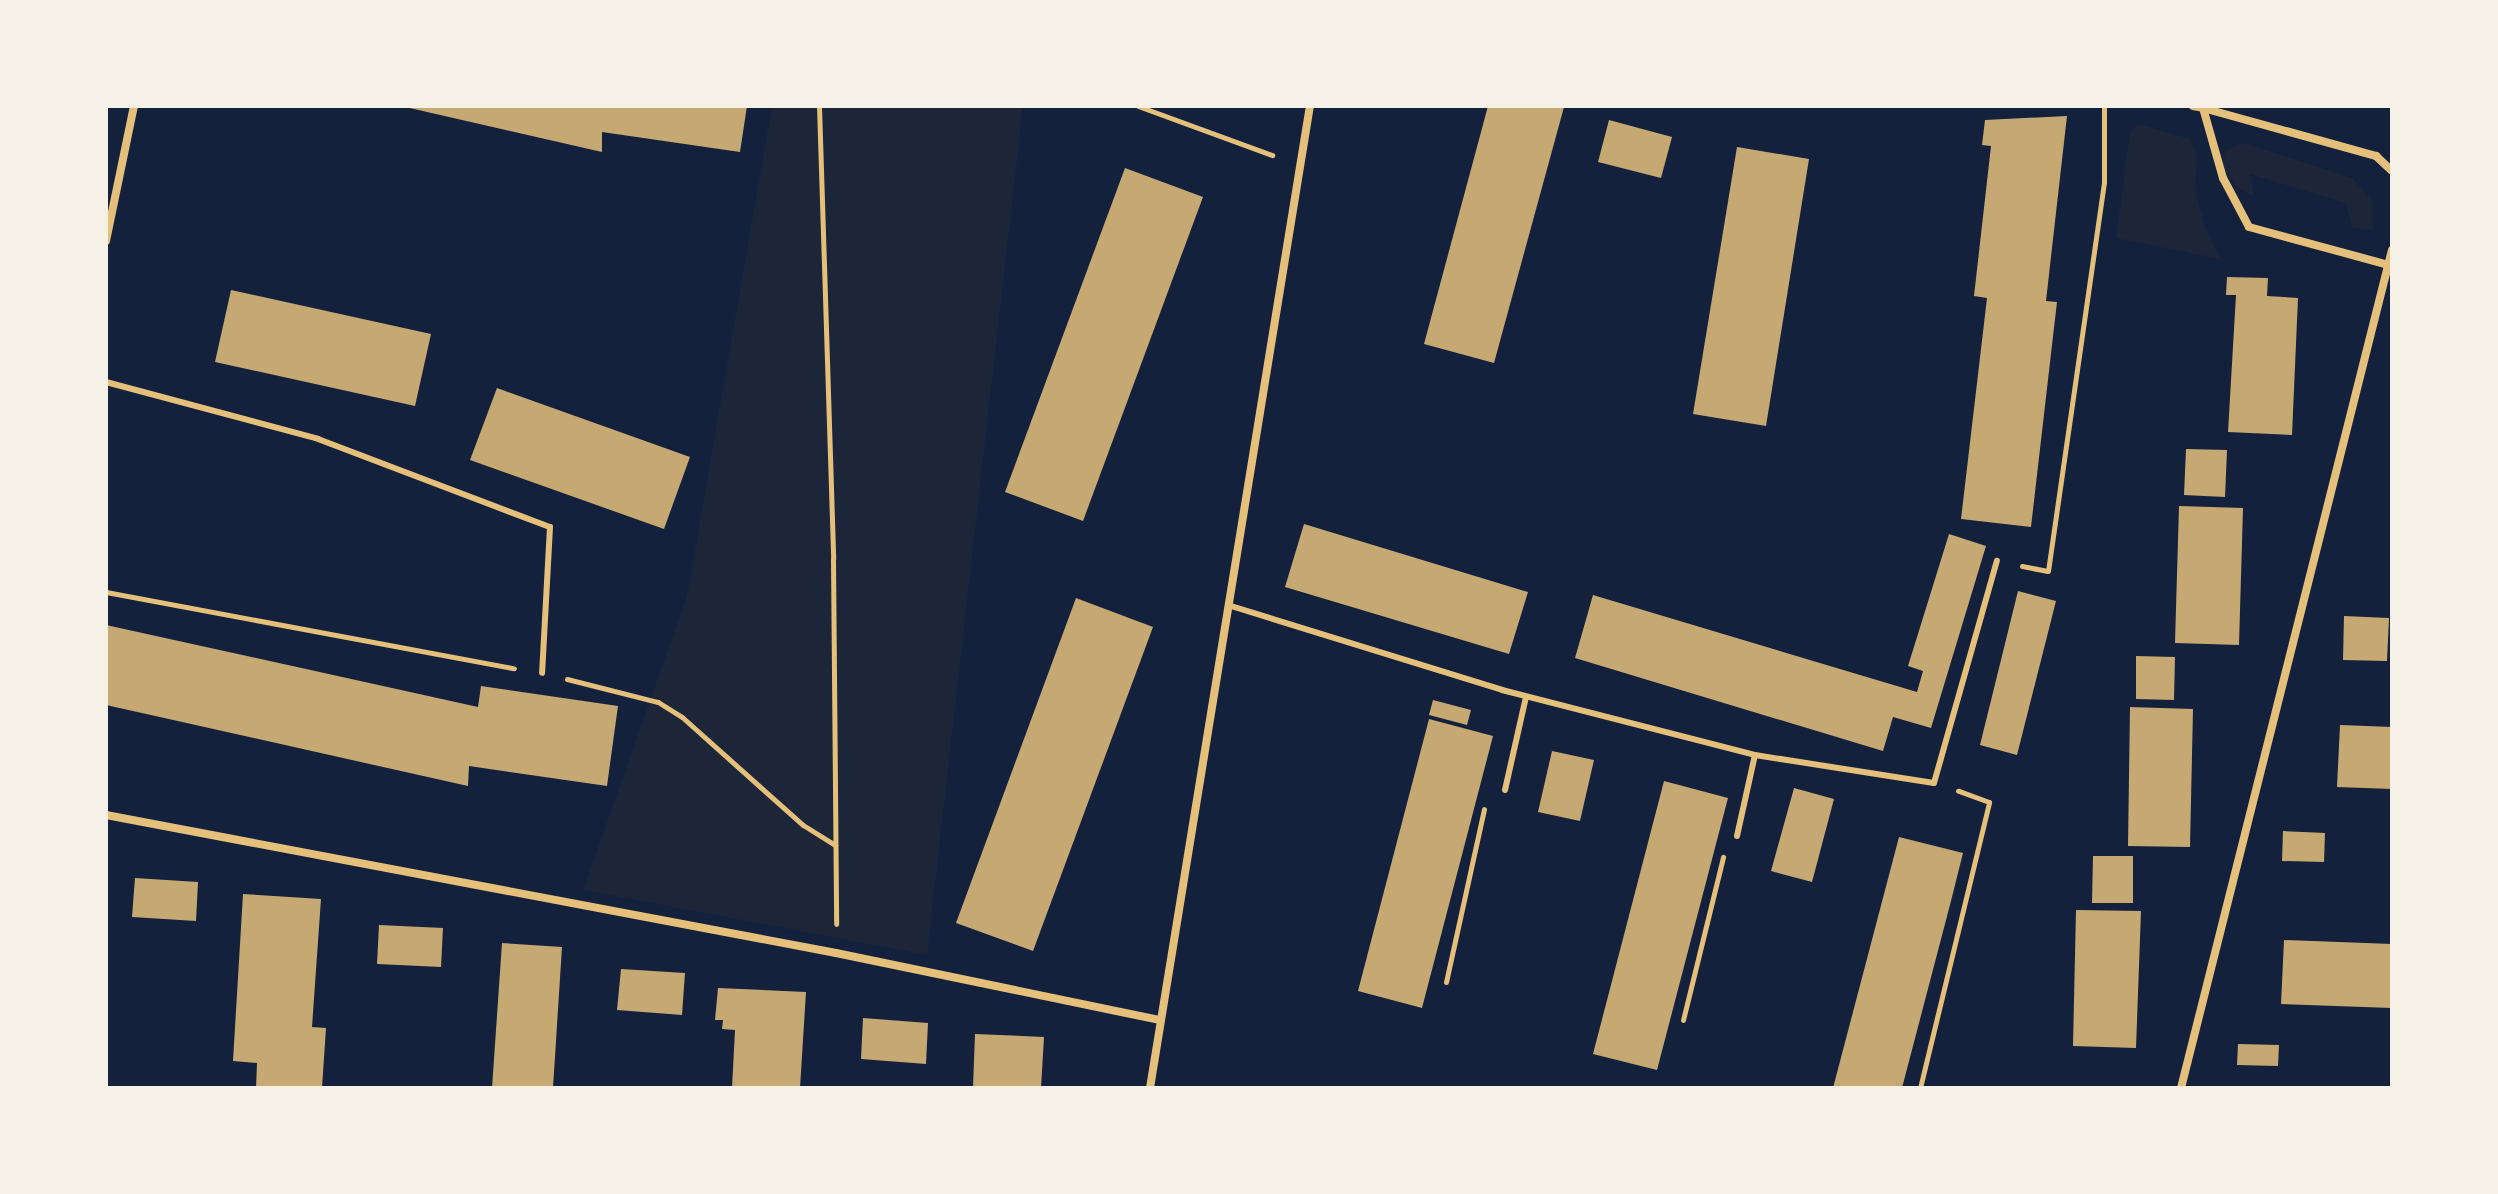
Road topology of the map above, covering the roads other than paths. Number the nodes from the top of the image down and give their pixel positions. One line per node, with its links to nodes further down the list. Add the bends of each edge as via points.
1 (134, 106): 6 (street)
2 (1310, 106): 11 (street)
3 (2193, 106): 4 (street)
4 (2203, 108): 5 (street, via 2376,156); 8 (street, via 2223,178 2249,227)
5 (2392, 171)
6 (106, 241)
7 (2392, 250): 8 (street)
8 (2389, 265): 20 (street)
9 (106, 382): 12 (lane, via 318,439 550,527)
10 (1997, 561): 14 (lane, via 1934,783)
11 (1231, 606): 13 (lane); 18 (street)
12 (542, 673)
13 (1526, 697): 14 (lane); 15 (lane)
14 (1755, 755): 17 (lane)
15 (1505, 790)
16 (106, 815): 18 (street, via 836,953)
17 (1737, 836)
18 (1159, 1020): 19 (street)
19 (1150, 1088)
20 (2181, 1088)

